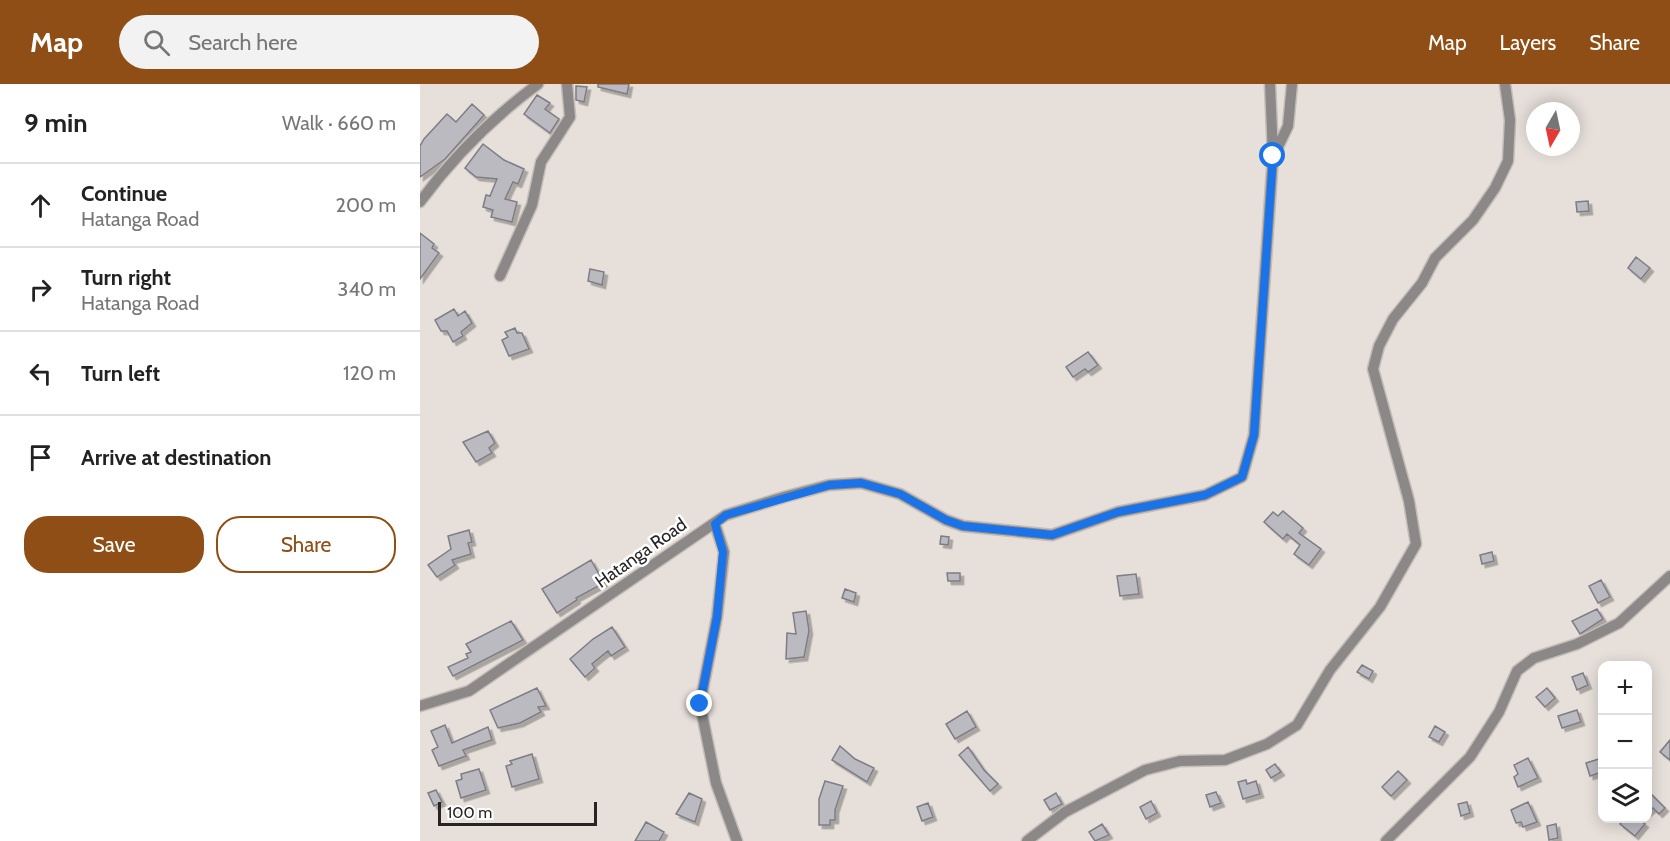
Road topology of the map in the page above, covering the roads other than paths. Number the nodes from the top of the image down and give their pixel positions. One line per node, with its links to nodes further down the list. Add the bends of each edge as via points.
1 (538, 84): 7 (street, via 499,112 447,166)
2 (567, 84): 8 (street, via 570,117 541,162 531,205)
3 (1270, 84): 6 (street, Hatanga Road)
4 (1292, 84): 6 (street, via 1288,126)
5 (1504, 84): 13 (street, via 1510,120 1508,161 1473,220 1435,258 1379,346 1374,369 1409,501 1416,544 1380,607 1330,669 1297,725 1267,744 1225,760 1180,761 1145,770 1065,812)
6 (1273, 156): 9 (street, Hatanga Road, via 1254,435 1242,477 1205,495 1118,512 1052,535 963,526 900,494 861,483 830,485 784,497 726,515)
7 (420, 202)
8 (500, 276)
9 (715, 524): 11 (street, Hatanga Road, via 469,691); 12 (street, via 723,563 700,704 716,783)
10 (1670, 576): 14 (street, via 1619,623 1577,644 1534,658 1517,671 1470,757)
11 (420, 706)
12 (737, 841)
13 (1027, 841)
14 (1386, 841)

